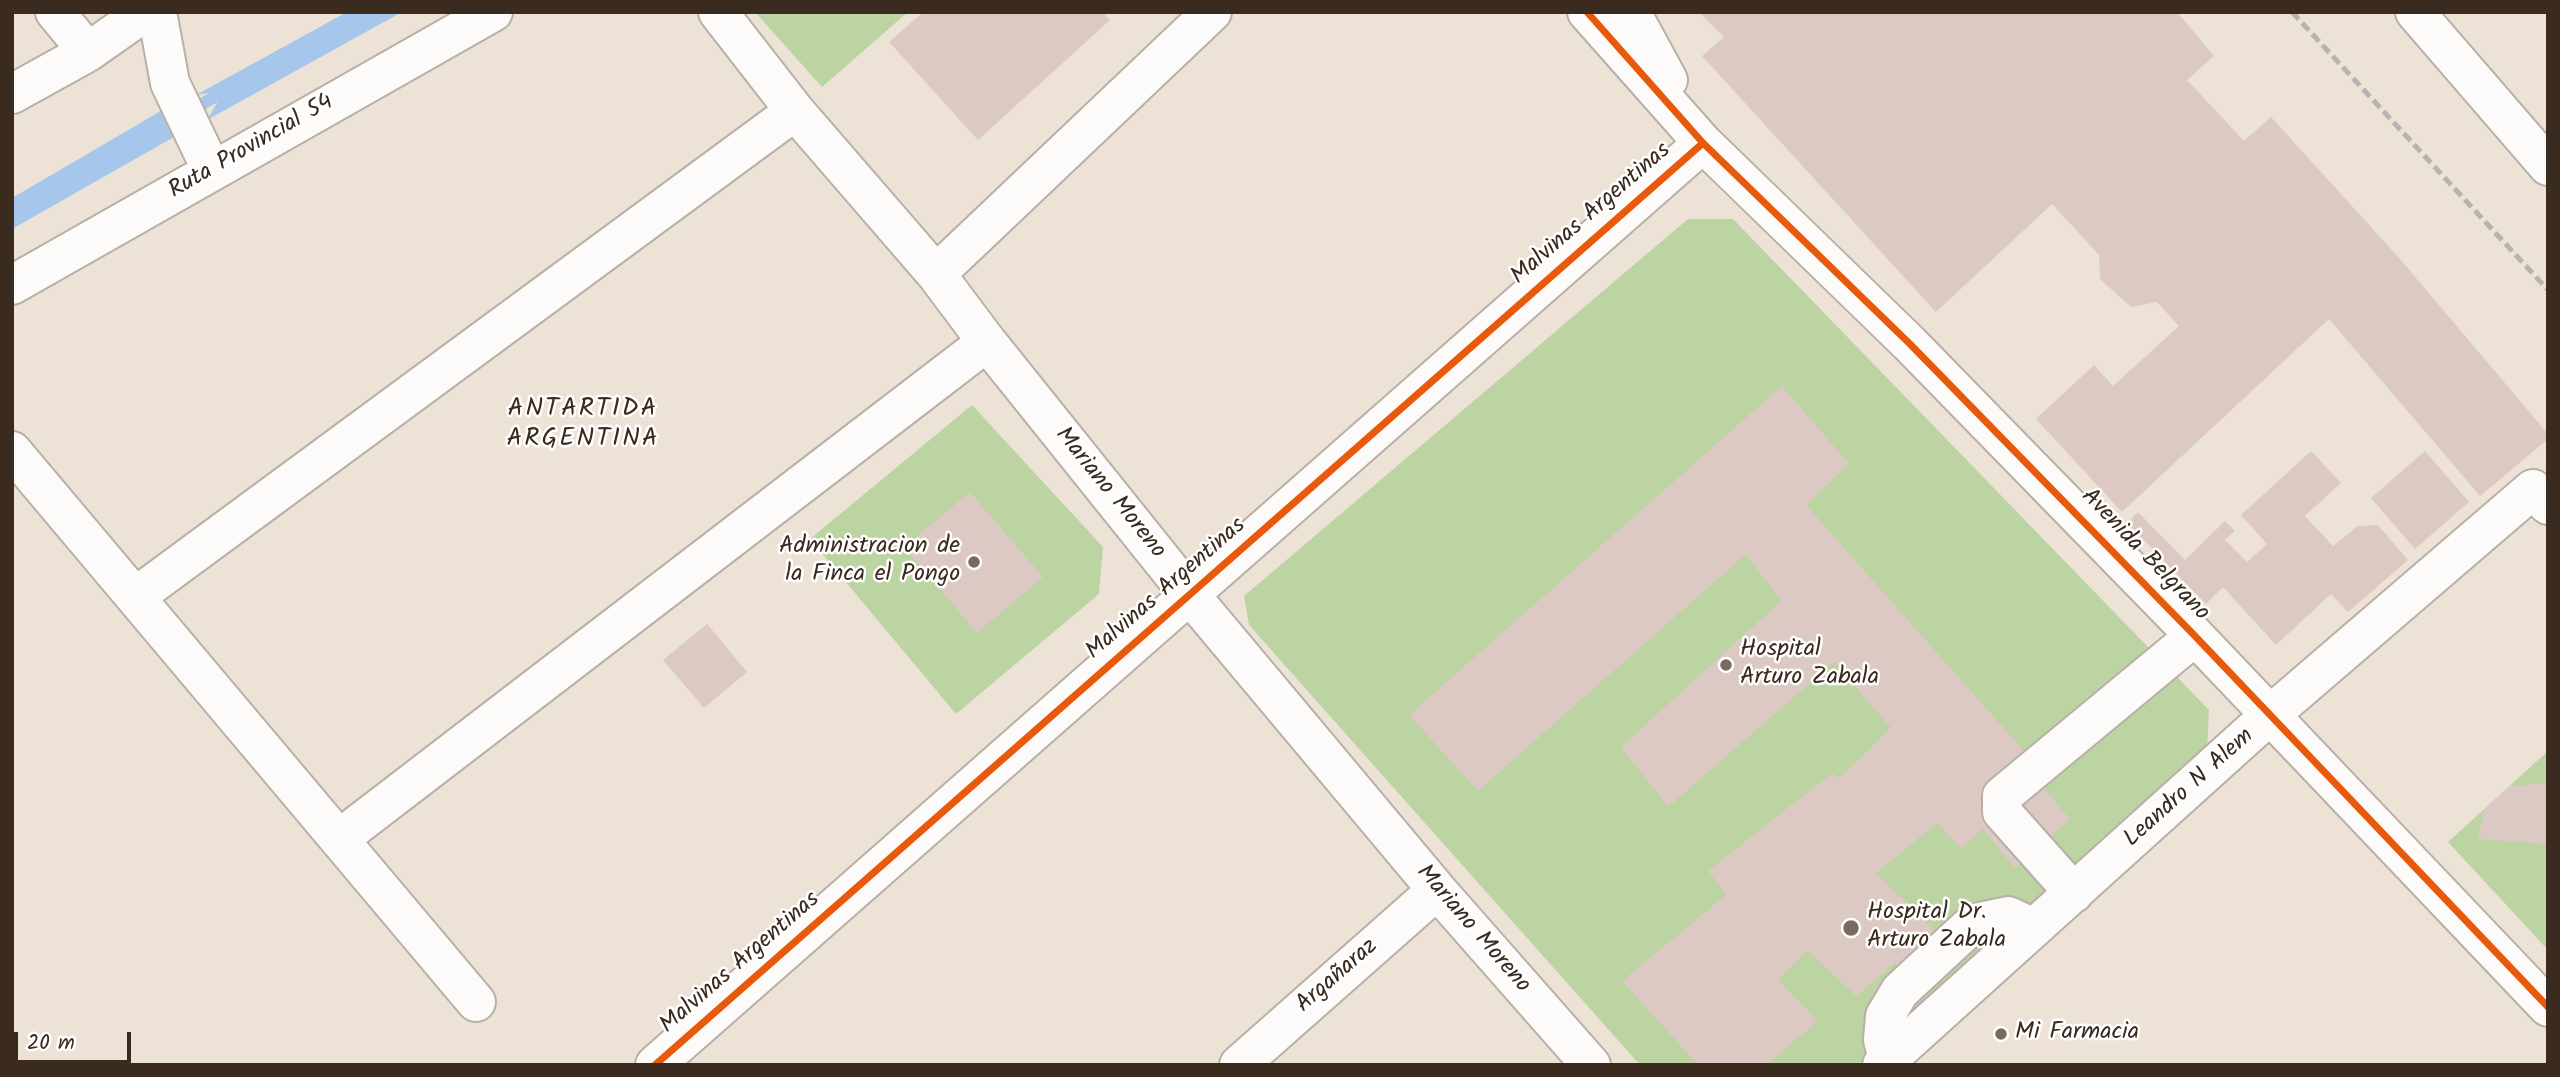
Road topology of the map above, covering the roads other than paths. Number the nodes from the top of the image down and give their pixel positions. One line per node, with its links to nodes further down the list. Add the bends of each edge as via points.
1 (55, 12): 10 (street)
2 (145, 12): 10 (street)
3 (157, 12): 14 (street, via 170,83)
4 (493, 12): 14 (street, Ruta Provincial 54)
5 (718, 12): 12 (street, Mariano Moreno)
6 (1212, 12): 16 (street)
7 (1587, 12): 13 (street)
8 (1631, 12): 13 (street)
9 (2415, 12): 15 (street)
10 (88, 52): 11 (street)
11 (12, 94)
12 (795, 111): 16 (street, Mariano Moreno); 22 (street)
13 (1703, 143): 21 (street, Malvinas Argentinas); 23 (street, Avenida Belgrano, via 1910,344)
14 (204, 155): 17 (street, Ruta Provincial 54)
15 (2548, 166)
16 (936, 274): 18 (street, Mariano Moreno)
17 (12, 285)
18 (987, 342): 21 (street, Mariano Moreno); 25 (street)
19 (12, 451): 22 (street)
20 (2540, 497): 24 (street, Leandro N Alem)
21 (1190, 595): 26 (street, Mariano Moreno); 31 (street, Malvinas Argentinas)
22 (135, 597): 25 (street)
23 (2195, 636): 24 (street, Avenida Belgrano); 27 (street, via 2002,796 2002,812)
24 (2270, 716): 27 (street, Leandro N Alem); 29 (street, Avenida Belgrano)
25 (339, 839): 28 (street)
26 (1437, 890): 32 (street, Argañaraz); 33 (street, Mariano Moreno)
27 (2074, 893): 30 (street, Leandro N Alem)
28 (476, 1002)
29 (2548, 1007)
30 (1885, 1062)
31 (656, 1065)
32 (1239, 1065)
33 (1591, 1065)

